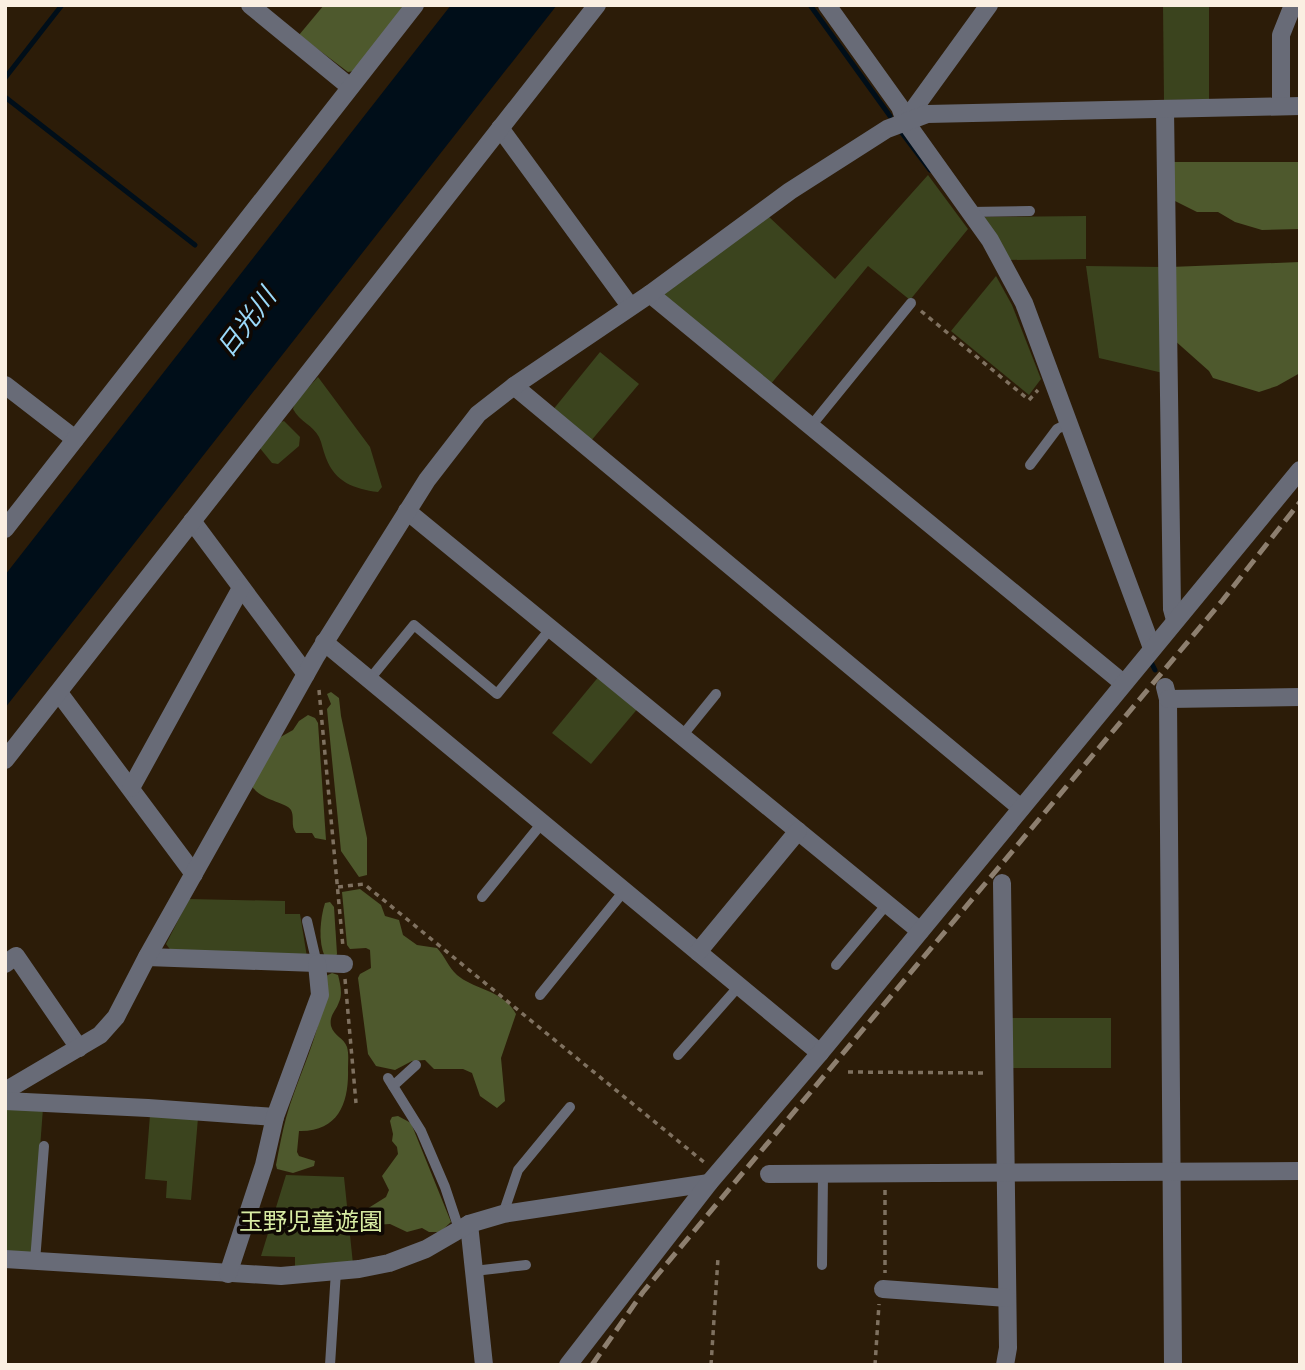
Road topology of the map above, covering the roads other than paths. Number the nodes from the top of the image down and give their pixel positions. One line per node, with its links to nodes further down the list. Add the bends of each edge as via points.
1 (250, 5): 7 (street)
2 (415, 5): 7 (street)
3 (597, 5): 12 (street)
4 (827, 5): 11 (street, via 900,107)
5 (989, 5): 11 (street)
6 (1293, 5): 8 (street, via 1281,36)
7 (350, 87): 22 (street)
8 (1281, 106): 9 (street); 10 (street)
9 (1300, 106)
10 (1165, 109): 11 (street, via 927,114); 29 (street)
11 (905, 121): 14 (street); 15 (street, via 790,191)
12 (500, 128): 17 (street); 26 (street)
13 (1030, 211): 14 (lane)
14 (970, 212): 20 (street, via 1024,303)
15 (650, 293): 17 (street); 21 (street)
16 (911, 303): 21 (lane)
17 (630, 306): 19 (street)
18 (5, 385): 22 (street)
19 (514, 386): 25 (street, via 478,414); 42 (street)
20 (1069, 423): 23 (lane, via 1057,429); 31 (street)
21 (811, 426): 35 (street)
22 (75, 439): 27 (street)
23 (1030, 465)
24 (1300, 470): 29 (street)
25 (407, 510): 30 (street); 32 (street)
26 (192, 522): 28 (street); 36 (street)
27 (5, 529)
28 (242, 588): 33 (street); 41 (street)
29 (1175, 620): 31 (street)
30 (551, 628): 34 (lane, via 497,694 414,625); 39 (street)
31 (1152, 648): 35 (street)
32 (320, 650): 33 (street); 34 (street)
33 (306, 674): 45 (street)
34 (369, 680): 43 (street)
35 (1123, 683): 42 (street)
36 (59, 693): 40 (street); 41 (street)
37 (716, 694): 39 (lane)
38 (1300, 697): 70 (street, via 1166,693)
39 (682, 736): 44 (street)
40 (5, 760)
41 (131, 788): 45 (street)
42 (1021, 808): 51 (street)
43 (542, 823): 47 (street); 48 (lane)
44 (798, 831): 49 (street); 52 (street)
45 (194, 874): 53 (street)
46 (1002, 883): 73 (street)
47 (624, 891): 52 (street); 59 (lane)
48 (482, 897)
49 (887, 904): 51 (street); 57 (lane)
50 (307, 921): 55 (lane)
51 (920, 931): 61 (street)
52 (698, 952): 58 (street)
53 (147, 957): 55 (street); 60 (street, via 116,1017 100,1035)
54 (5, 964): 60 (street, via 16,956)
55 (317, 964): 56 (street); 67 (street, via 320,995)
56 (344, 964)
57 (836, 965)
58 (739, 986): 61 (street); 62 (lane)
59 (540, 995)
60 (79, 1048): 64 (street)
61 (820, 1053): 74 (street)
62 (678, 1055)
63 (416, 1065): 76 (lane, via 390,1082 421,1131)
64 (5, 1091)
65 (5, 1101): 67 (street)
66 (570, 1107): 75 (lane, via 518,1170)
67 (275, 1117): 83 (street)
68 (44, 1146): 78 (lane)
69 (1300, 1171): 70 (street)
70 (1171, 1172): 73 (street); 90 (street)
71 (769, 1174): 72 (street)
72 (822, 1174): 73 (street); 80 (lane)
73 (1006, 1174): 85 (street)
74 (713, 1178): 75 (street); 88 (street)
75 (503, 1214): 76 (street)
76 (464, 1227): 81 (street, via 389,1263); 82 (street)
77 (5, 1259): 78 (street)
78 (36, 1261): 83 (street)
79 (526, 1265): 82 (lane)
80 (822, 1265)
81 (336, 1271): 83 (street); 86 (lane)
82 (474, 1271): 87 (street)
83 (228, 1274)
84 (883, 1289): 85 (street)
85 (1007, 1298): 89 (street)
86 (330, 1365)
87 (484, 1365)
88 (568, 1365)
89 (1005, 1365)
90 (1173, 1365)

